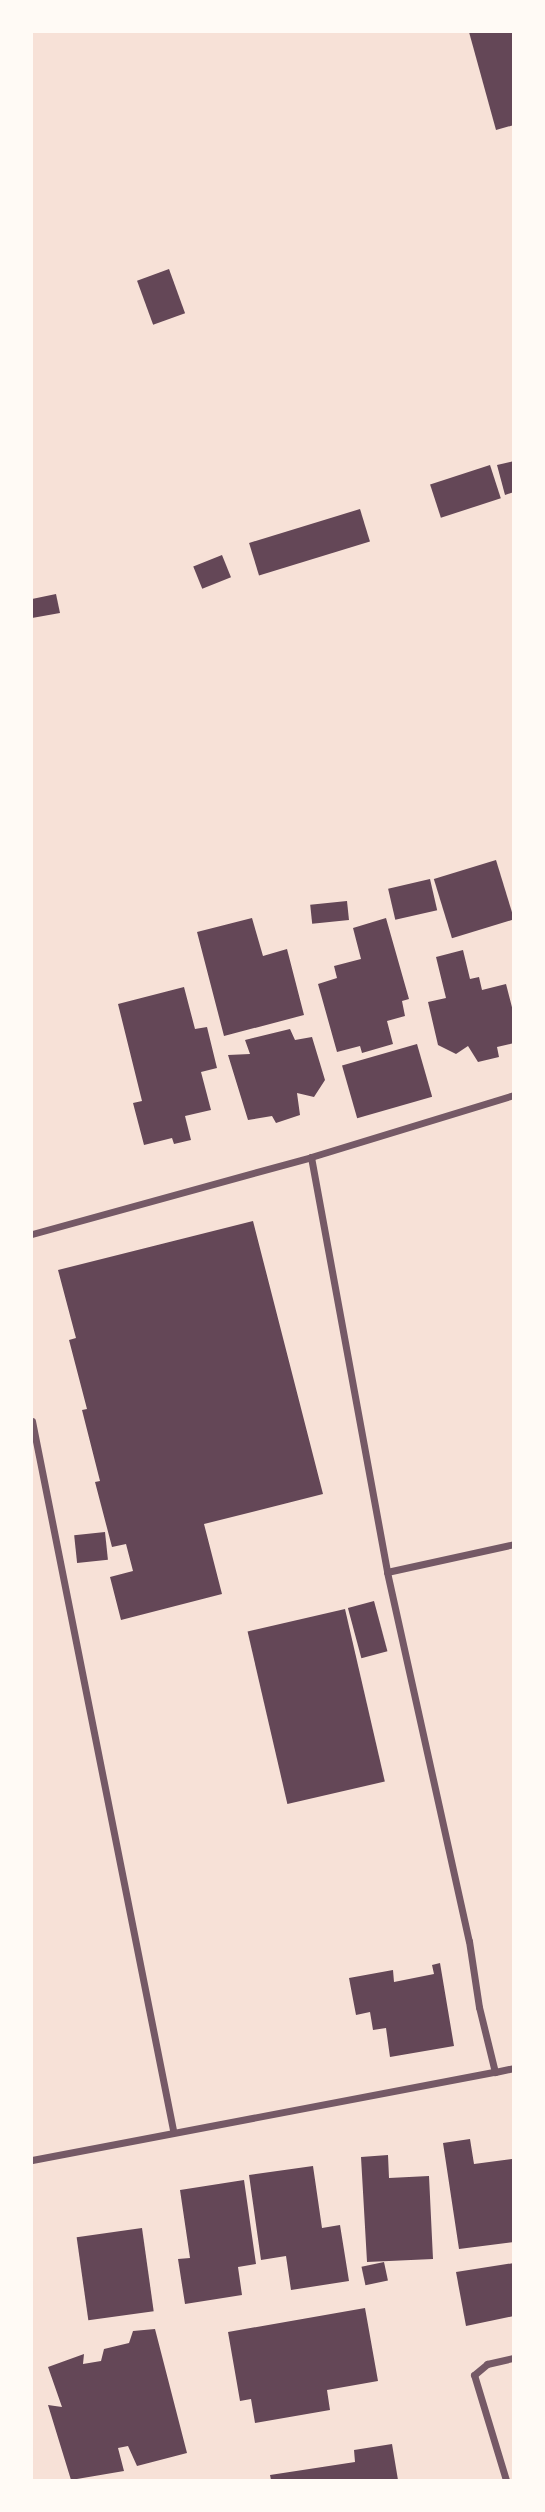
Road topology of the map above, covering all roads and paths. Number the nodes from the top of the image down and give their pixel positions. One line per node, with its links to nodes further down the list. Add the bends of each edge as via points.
1 (513, 1095): 2 (street)
2 (311, 1157): 3 (street); 6 (street)
3 (32, 1234)
4 (32, 1422): 9 (street)
5 (513, 1544): 6 (street)
6 (387, 1572): 8 (street)
7 (513, 2068): 8 (street)
8 (495, 2072): 9 (street)
9 (173, 2130): 10 (street)
10 (32, 2160)
11 (513, 2358): 12 (street, via 487,2364 474,2375)
12 (506, 2480)

